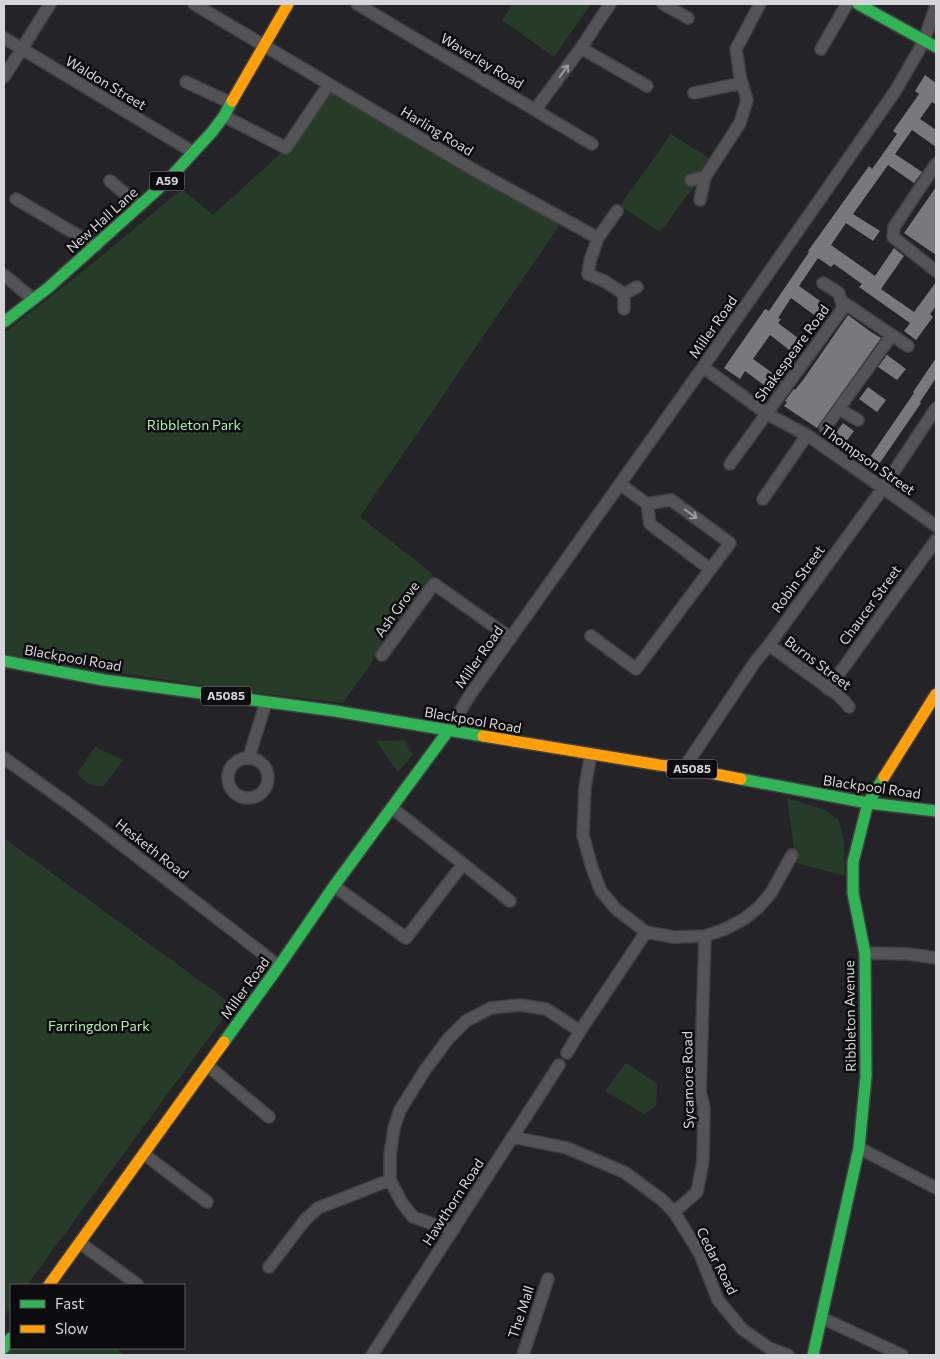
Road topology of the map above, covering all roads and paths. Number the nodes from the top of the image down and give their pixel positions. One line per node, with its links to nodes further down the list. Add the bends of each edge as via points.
1 (50, 4): 18 (street)
2 (194, 4): 14 (street, Harling Road)
3 (288, 4): 14 (main road, New Hall Lane / A59)
4 (357, 4): 26 (street, Waverley Road)
5 (610, 4): 16 (street)
6 (664, 4): 11 (street)
7 (760, 4): 21 (street, via 736,49)
8 (846, 4): 17 (street)
9 (858, 4): 13 (main road)
10 (936, 5): 13 (street, Miller Road)
11 (688, 18)
12 (4, 38): 18 (street, Waldon Street)
13 (924, 41): 15 (main road); 53 (street, Miller Road, via 896,90)
14 (264, 45): 22 (street, Harling Road); 25 (main road, New Hall Lane / A59)
15 (936, 47)
16 (581, 48): 23 (street); 26 (street, one-way to 16)
17 (821, 49)
18 (22, 50): 19 (street); 29 (street, Waldon Street)
19 (4, 78)
20 (186, 82): 25 (street)
21 (742, 83): 24 (street); 31 (street, via 747,100 740,123)
22 (329, 84): 27 (street, via 286,148); 38 (street, Harling Road, via 474,170)
23 (646, 86)
24 (694, 94)
25 (231, 103): 27 (main road, New Hall Lane / A59)
26 (535, 110): 28 (street, Waverley Road)
27 (224, 116): 29 (main road, New Hall Lane / A59)
28 (592, 144)
29 (193, 152): 36 (main road, New Hall Lane / A59)
30 (936, 164): 40 (street, via 894,227 893,237)
31 (704, 177): 32 (street); 35 (street)
32 (691, 180)
33 (110, 181): 36 (street)
34 (16, 199): 39 (street)
35 (700, 200)
36 (140, 206): 39 (main road, New Hall Lane / A59)
37 (617, 211): 38 (street)
38 (598, 238): 42 (street, via 588,269)
39 (96, 246): 47 (main road, New Hall Lane / A59)
40 (936, 268)
41 (4, 275): 47 (street)
42 (590, 276): 43 (street); 46 (street)
43 (579, 280)
44 (823, 283): 48 (street, via 839,293)
45 (637, 287): 46 (street)
46 (624, 294): 49 (street)
47 (33, 299): 50 (main road, New Hall Lane / A59)
48 (843, 308): 51 (street, Shakespeare Road, via 846,304); 56 (street, Shakespeare Road)
49 (624, 309)
50 (4, 322)
51 (892, 335): 52 (street); 55 (street)
52 (908, 346)
53 (703, 367): 56 (street, Thompson Street); 61 (street, Miller Road)
54 (936, 408): 62 (street, Robin Street)
55 (839, 409): 57 (street); 58 (street)
56 (767, 414): 59 (street, Thompson Street); 60 (street, Shakespeare Road)
57 (858, 420)
58 (825, 428)
59 (807, 435): 62 (street, Thompson Street); 63 (street, Thompson Street)
60 (730, 464)
61 (620, 484): 64 (street); 69 (street, Miller Road)
62 (883, 488): 65 (street, Thompson Street); 70 (street, Robin Street)
63 (763, 499)
64 (647, 504): 67 (street, via 650,524); 67 (street, one-way to 67, via 671,500 730,543)
65 (936, 526)
66 (936, 540): 73 (street, Chaucer Street)
67 (710, 569): 68 (street, via 636,668)
68 (590, 636)
69 (511, 638): 71 (street, Ash Grove, via 434,584); 77 (street, Miller Road)
70 (769, 645): 73 (street, Burns Street); 81 (street, Robin Street)
71 (382, 655)
72 (4, 661): 75 (main road, Blackpool Road / A5085, via 104,680)
73 (828, 688): 76 (street, Burns Street)
74 (936, 694): 82 (main road, Ribbleton Avenue)
75 (266, 702): 77 (main road, Blackpool Road / A5085); 79 (street)
76 (848, 706)
77 (448, 731): 78 (main road, Blackpool Road / A5085); 83 (main road, Miller Road)
78 (591, 754): 81 (main road, Blackpool Road / A5085); 89 (street, via 585,787 583,835 592,868 601,891 616,909)
79 (249, 757)
80 (4, 758): 93 (street, Hesketh Road)
81 (684, 768): 82 (main road, Blackpool Road / A5085)
82 (868, 803): 84 (main road, Blackpool Road / A5085); 91 (main road, Ribbleton Avenue, via 853,862 853,892)
83 (392, 808): 86 (street); 87 (main road, Miller Road)
84 (936, 810)
85 (792, 855): 90 (street, via 771,893 758,908 744,919)
86 (463, 864): 87 (street, via 406,938); 88 (street)
87 (334, 886): 93 (main road, Miller Road)
88 (510, 901)
89 (646, 932): 90 (street, via 674,937); 94 (street)
90 (705, 936): 105 (street, Sycamore Road, via 700,1092 704,1107 703,1161 697,1192)
91 (865, 953): 92 (street); 100 (main road, Ribbleton Avenue, via 866,1076)
92 (936, 958)
93 (279, 966): 97 (main road, Miller Road)
94 (580, 1031): 95 (street); 102 (street, via 546,1009 520,1005 491,1008 466,1021 424,1070 400,1110 390,1155)
95 (567, 1053)
96 (559, 1065): 99 (street, Hawthorn Road)
97 (208, 1066): 98 (street); 101 (main road, Miller Road)
98 (269, 1117)
99 (512, 1137): 105 (street, Cedar Road, via 567,1148 624,1172 661,1198); 106 (street, Hawthorn Road)
100 (859, 1148): 103 (street); 112 (main road, Ribbleton Avenue)
101 (144, 1154): 104 (street); 107 (main road, Miller Road)
102 (390, 1180): 106 (street, via 413,1217); 108 (street, via 318,1208)
103 (936, 1188)
104 (207, 1202)
105 (674, 1212): 115 (street, Cedar Road, via 700,1254 718,1300 742,1329 769,1348)
106 (454, 1229): 113 (street, Hawthorn Road)
107 (80, 1243): 110 (main road, Miller Road); 111 (street)
108 (269, 1267)
109 (548, 1278): 114 (street, The Mall)
110 (50, 1284)
111 (137, 1284)
112 (822, 1318): 116 (main road, Ribbleton Avenue); 117 (street)
113 (372, 1355)
114 (523, 1355)
115 (788, 1355)
116 (813, 1355)
117 (902, 1355)

